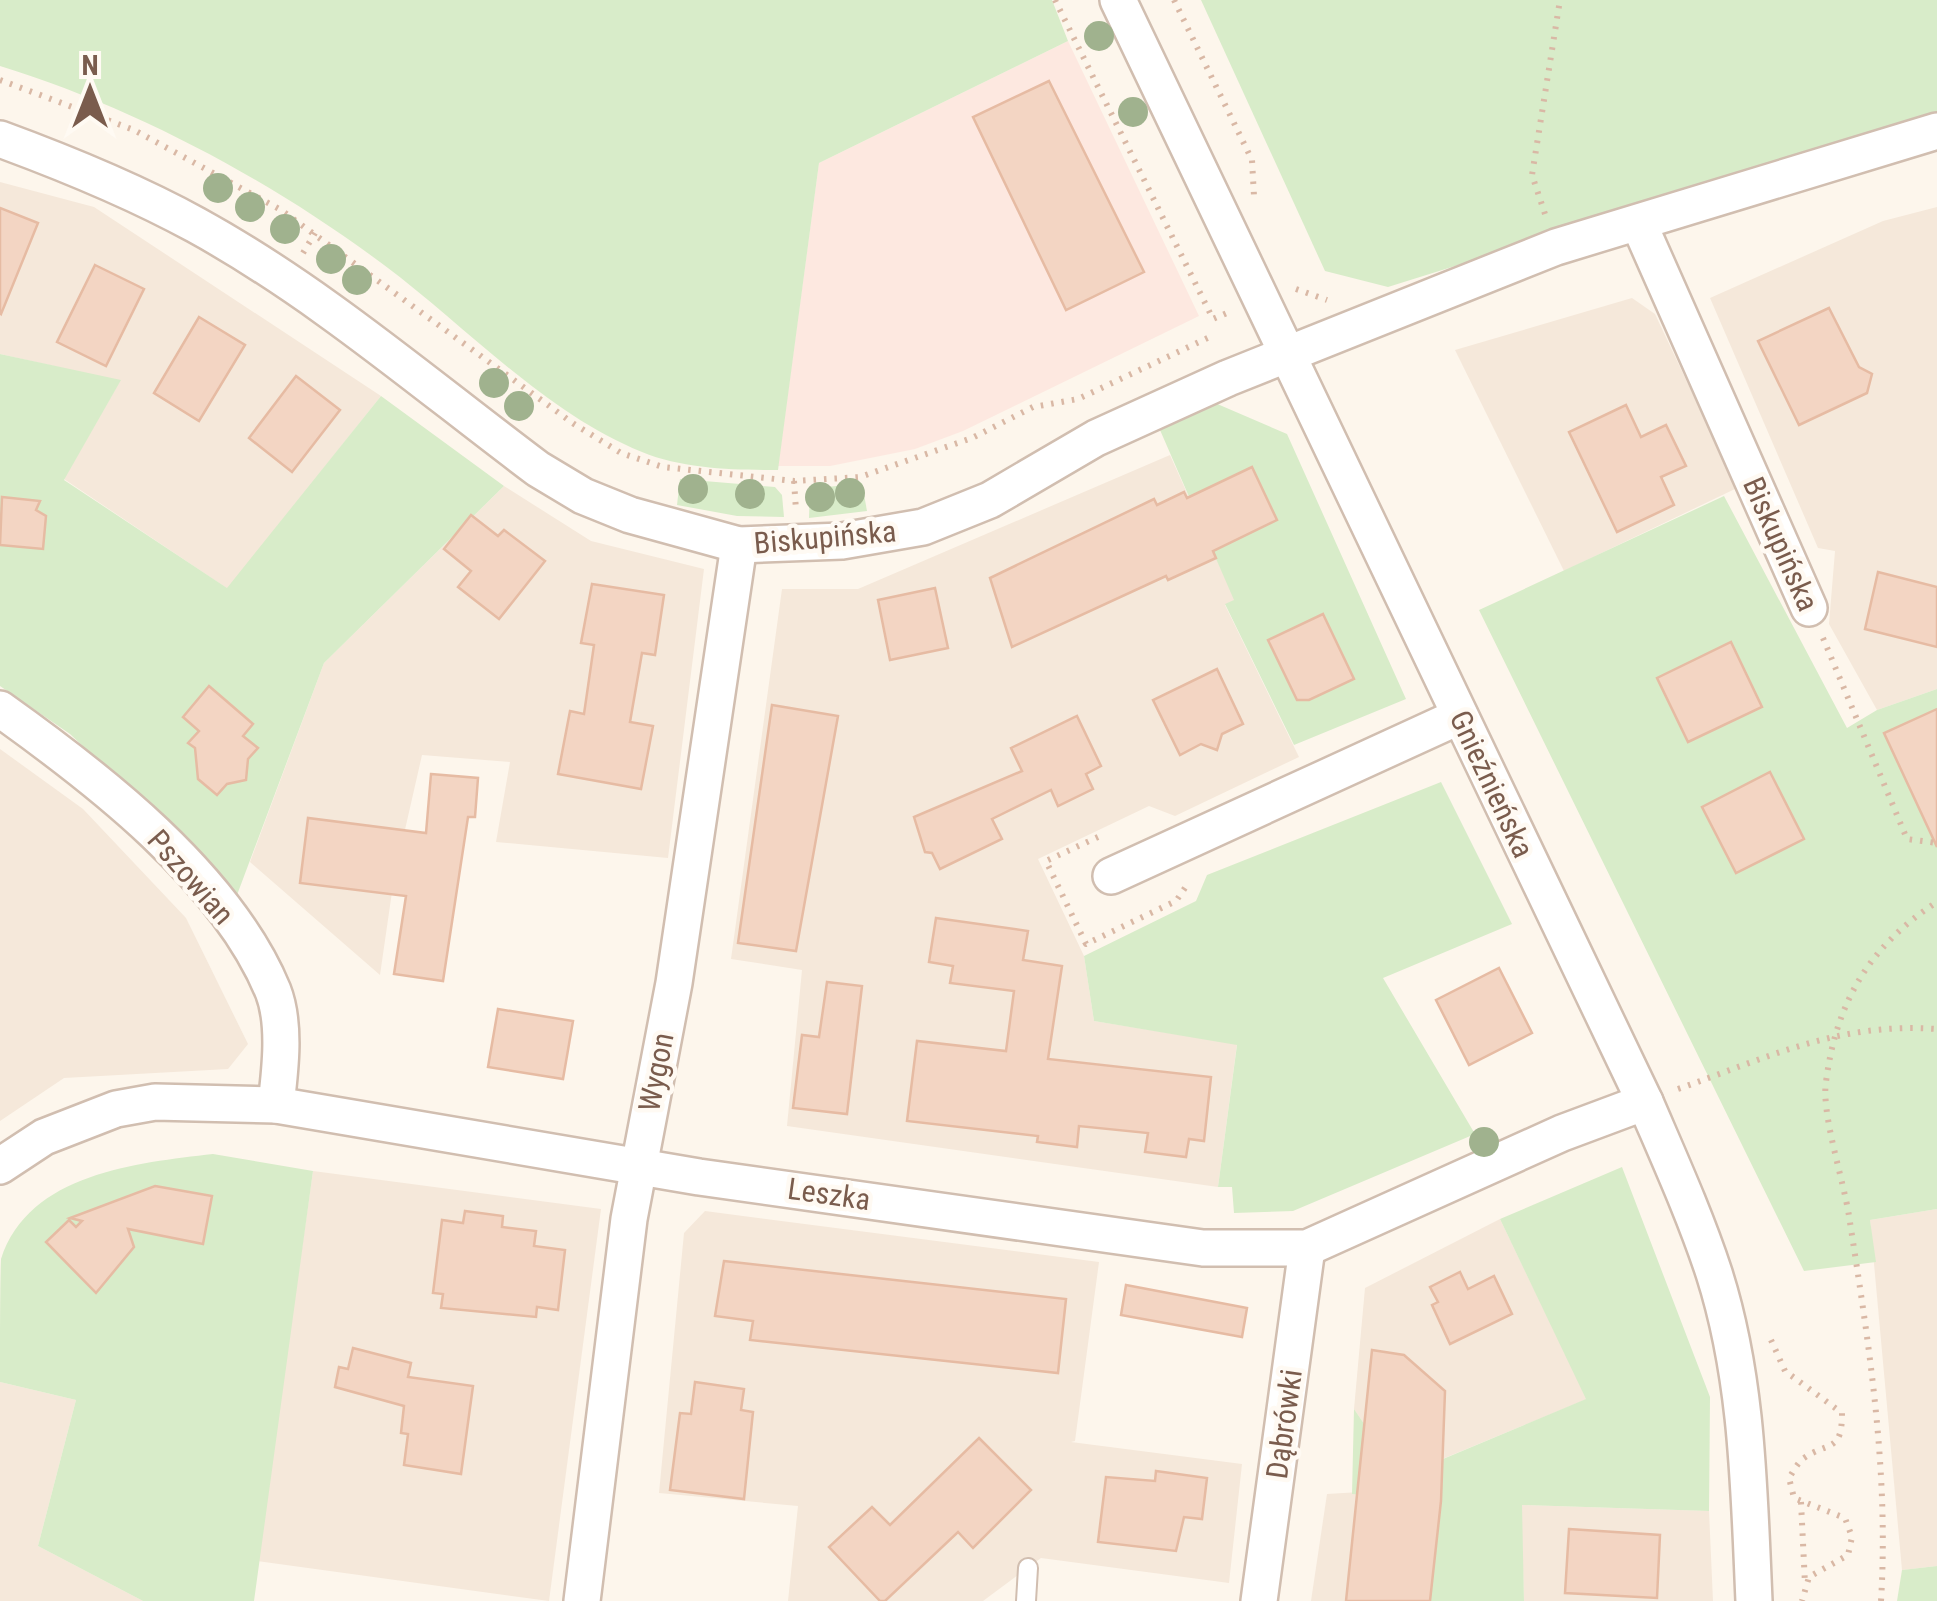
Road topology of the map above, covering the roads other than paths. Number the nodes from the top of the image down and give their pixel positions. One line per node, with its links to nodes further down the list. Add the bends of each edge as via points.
1 (1118, 0): 5 (street, Gnieźnieńska)
2 (1937, 132): 4 (street, Biskupińska)
3 (0, 139): 6 (street, Biskupińska, via 100,176 213,235 583,496)
4 (1639, 224): 5 (street, Biskupińska, via 1556,247); 7 (street, Biskupińska)
5 (1286, 355): 6 (street, Biskupińska, via 1096,438 990,500 923,527 842,541); 9 (street, Gnieźnieńska)
6 (739, 545): 13 (street, Wygon, via 674,983)
7 (1810, 608)
8 (0, 708): 12 (street, Pszowian, via 104,783 186,866 248,944 274,994)
9 (1460, 716): 10 (street); 11 (street, Gnieźnieńska)
10 (1111, 876)
11 (1645, 1102): 15 (street, Leszka); 20 (street, Gnieźnieńska, via 1698,1227 1726,1326 1748,1440)
12 (276, 1105): 13 (street, Leszka); 14 (street, Leszka, via 155,1102 116,1109 44,1137)
13 (638, 1165): 15 (street, Leszka, via 1203,1248); 17 (street, Wygon)
14 (0, 1166)
15 (1308, 1248): 19 (street, Dąbrówki)
16 (1028, 1568): 18 (lane)
17 (582, 1601)
18 (1026, 1601)
19 (1260, 1601)
20 (1754, 1601)

